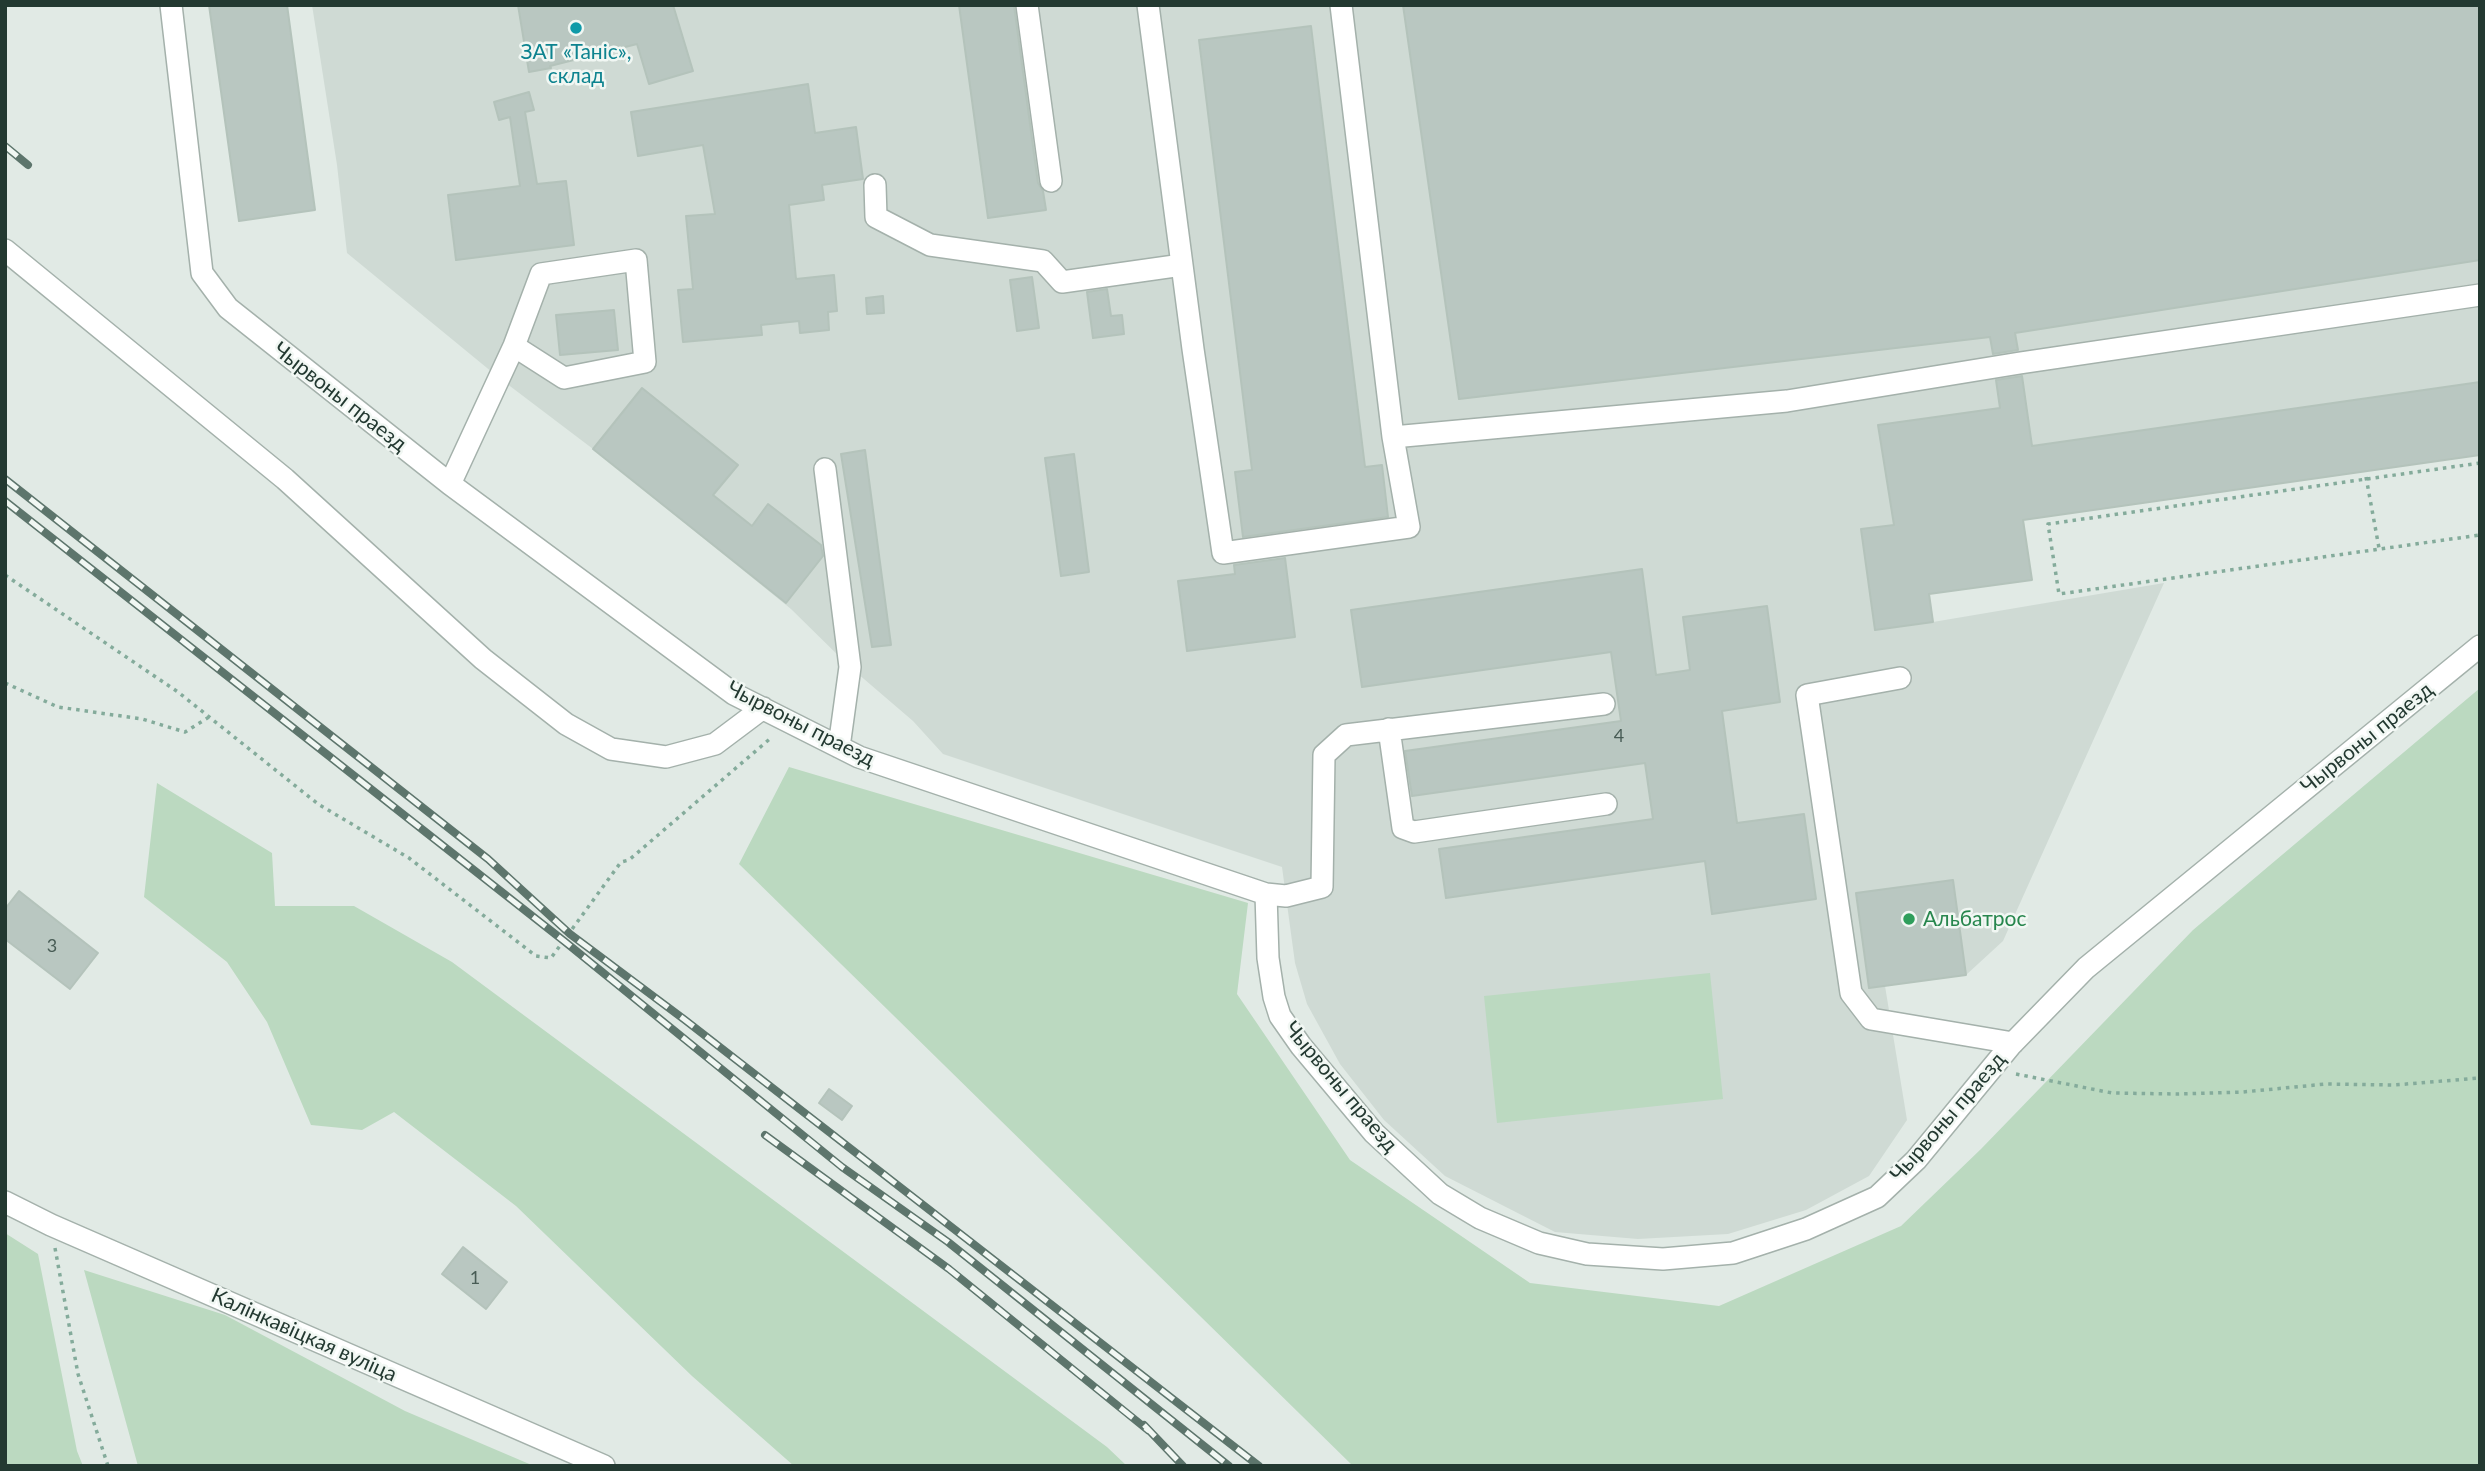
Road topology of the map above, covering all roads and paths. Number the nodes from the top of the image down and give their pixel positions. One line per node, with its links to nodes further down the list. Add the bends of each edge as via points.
1 (171, 5): 15 (street, Чырвоны праезд, via 202,272 228,308)
2 (1027, 5): 5 (street)
3 (1148, 5): 8 (street)
4 (1341, 5): 11 (street)
5 (1051, 181)
6 (875, 186): 8 (street, via 876,217 930,245 1043,261 1062,282)
7 (5, 250): 23 (street, via 285,479 484,659 566,724 611,749 666,757 715,744)
8 (1182, 265): 11 (street, via 1223,553 1409,527)
9 (2480, 295): 11 (street, via 1787,401)
10 (514, 346): 10 (street, via 541,274 636,260 645,362 564,377); 15 (street)
11 (1394, 437)
12 (2480, 463): 14 (path)
13 (825, 469): 27 (street, via 850,667)
14 (2366, 477): 17 (path); 17 (path, via 2048,524 2059,594)
15 (450, 484): 23 (street, Чырвоны праезд, via 734,694)
16 (2480, 535): 17 (path)
17 (2379, 548)
18 (5, 575): 24 (path)
19 (2480, 646): 30 (street, Чырвоны праезд, via 2086,968)
20 (1900, 678): 30 (street, via 1807,695 1851,993 1871,1019)
21 (5, 683): 24 (path, via 58,707 142,719 185,732)
22 (1604, 704): 26 (street)
23 (763, 708): 25 (street, Чырвоны праезд)
24 (209, 717): 25 (path, via 318,804 409,858 536,956 551,958 621,862 629,860)
25 (790, 722): 27 (street, Чырвоны праезд)
26 (1389, 730): 28 (street, via 1403,828 1414,832); 29 (street, via 1346,735 1324,755 1322,887 1286,896)
27 (839, 747): 29 (street, Чырвоны праезд)
28 (1606, 804)
29 (1266, 894): 31 (street, Чырвоны праезд, via 1274,997 1280,1016 1301,1046 1374,1133 1440,1194 1539,1243 1587,1254 1663,1258 1733,1253 1806,1229 1877,1197 1916,1160)
30 (2013, 1043): 31 (street, Чырвоны праезд)
31 (1993, 1069): 32 (path, via 2112,1093 2243,1092)
32 (2480, 1078)
33 (5, 1202): 34 (street, Калінкавіцкая вуліца)
34 (51, 1225): 35 (path, via 78,1374); 36 (street, Калінкавіцкая вуліца)
35 (108, 1466)
36 (604, 1466)

